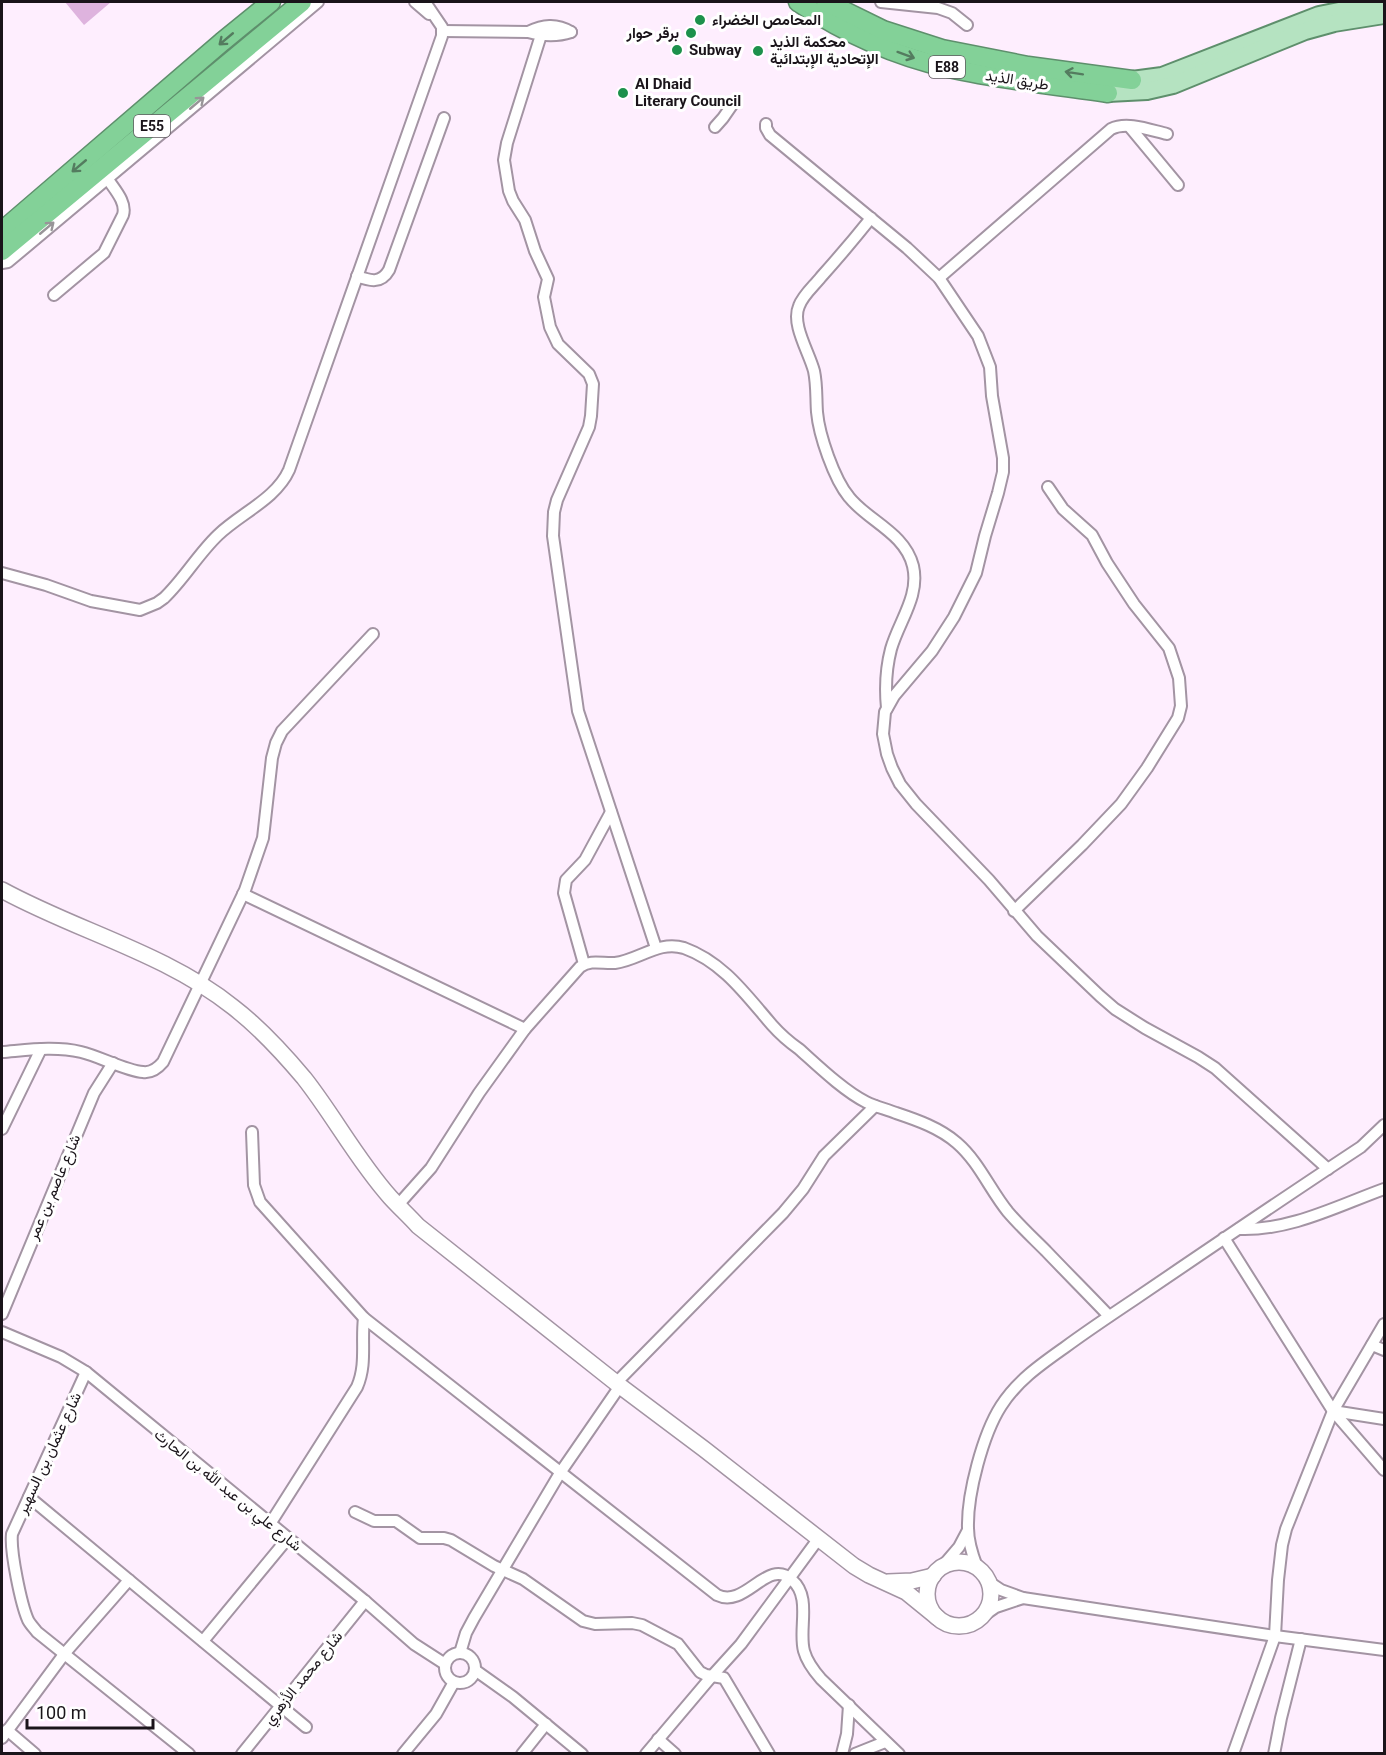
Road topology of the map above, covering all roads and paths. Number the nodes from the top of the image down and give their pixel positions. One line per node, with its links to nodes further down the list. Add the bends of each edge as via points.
1 (271, 2): 27 (highway, E55, one-way to 27)
2 (302, 2): 28 (highway, E55)
3 (318, 2): 24 (street, one-way to 3)
4 (415, 2): 11 (street)
5 (425, 2): 11 (street)
6 (798, 2): 17 (highway, طريق الذيد / E88, one-way to 17, via 876,44 934,64)
7 (826, 2): 16 (highway, طريق الذيد / E88, one-way to 7, via 942,49 883,30)
8 (881, 2): 12 (street, via 938,8)
9 (1384, 2): 16 (main road, via 1313,17 1180,70)
10 (1384, 15): 17 (main road, via 1319,27 1173,85)
11 (434, 17): 13 (street)
12 (967, 25)
13 (442, 31): 14 (street); 30 (street)
14 (528, 32): 15 (street); 15 (street, via 549,25 571,32)
15 (541, 35): 37 (street, via 504,160 510,196 525,220 548,279 544,297 553,336 589,374 592,384 590,427 557,500 553,536 578,711)
16 (1132, 80)
17 (1108, 93)
18 (732, 105): 22 (street)
19 (444, 118): 30 (street, via 387,274 378,280)
20 (766, 124): 26 (street, via 770,135)
21 (1129, 126): 23 (street); 25 (street); 31 (street, via 1109,130)
22 (715, 127)
23 (1167, 134)
24 (106, 178): 29 (street, one-way to 24, via 8,262); 32 (street, via 123,203 123,216 104,254)
25 (1178, 185)
26 (871, 218): 31 (street); 36 (street, via 802,300 796,318 814,373 820,426 838,481 858,507 898,540 913,568 913,592 888,662)
27 (2, 231)
28 (2, 251)
29 (2, 263)
30 (357, 276): 34 (street, via 286,476 273,492 216,537 164,598 140,610 91,601)
31 (939, 278): 36 (street, via 987,356 1003,472 974,577 945,633)
32 (54, 295)
33 (1048, 487): 40 (street, via 1063,509 1092,535 1129,597 1169,648 1179,678 1181,706 1148,768 1121,804)
34 (2, 573)
35 (373, 634): 39 (street, via 282,731 272,758 263,838)
36 (887, 709): 40 (street, via 883,724 885,744 900,783)
37 (611, 812): 41 (street); 42 (street, via 585,860 564,885)
38 (2, 890): 43 (street)
39 (243, 894): 43 (street); 44 (street)
40 (1014, 911): 52 (street, via 1108,1003 1215,1068)
41 (656, 948): 42 (street, via 624,962); 48 (street, via 683,948 712,963 797,1048 853,1095)
42 (584, 964): 44 (street)
43 (201, 983): 47 (street, via 158,1067 144,1072); 54 (street, via 234,1007 275,1046)
44 (525, 1029): 54 (street, via 431,1168)
45 (41, 1049): 46 (street); 47 (street, via 79,1052); 50 (street)
46 (2, 1052)
47 (113, 1063): 57 (street, شارع عاصم بن عمر, via 94,1093)
48 (875, 1106): 58 (street, via 918,1121 956,1142 1010,1214); 65 (street, via 824,1156 783,1213)
49 (1384, 1125): 52 (street)
50 (2, 1129)
51 (252, 1132): 59 (street, via 254,1185 260,1202)
52 (1328, 1169): 55 (street)
53 (1384, 1189): 55 (street, via 1284,1226)
54 (398, 1205): 65 (street, via 418,1226)
55 (1239, 1228): 56 (street)
56 (1224, 1238): 58 (street); 66 (street)
57 (2, 1314)
58 (1110, 1316): 73 (street, via 1030,1372 1001,1406 990,1426 976,1471)
59 (364, 1318): 69 (street); 72 (street, via 364,1362 357,1387)
60 (1384, 1324): 62 (street)
61 (2, 1332): 64 (street, شارع علي بن عبد الله بن الحارث)
62 (1372, 1345): 63 (street); 66 (street)
63 (1384, 1350)
64 (86, 1372): 70 (street, شارع عثمان بن السهير); 72 (street, شارع علي بن عبد الله بن الحارث)
65 (618, 1384): 69 (street); 75 (street)
66 (1333, 1411): 67 (street); 68 (street); 87 (street, via 1286,1529)
67 (1384, 1419)
68 (1384, 1470)
69 (560, 1473): 77 (street); 79 (street, via 717,1595 736,1597 769,1576)
70 (29, 1497): 80 (street); 91 (street, شارع عثمان بن السهير, via 11,1545 23,1604 37,1632)
71 (356, 1512): 77 (street, via 374,1521 396,1521 420,1538 448,1538)
72 (270, 1524): 74 (street, شارع علي بن عبد الله بن الحارث)
73 (968, 1530): 76 (street); 78 (street)
74 (288, 1538): 84 (street, شارع علي بن عبد الله بن الحارث); 89 (street)
75 (819, 1538): 79 (street); 81 (street, via 854,1566)
76 (976, 1567): 78 (street, via 958,1562); 82 (street)
77 (503, 1571): 92 (street, via 470,1626); 95 (street, via 523,1579 583,1621 646,1627 673,1641 700,1672)
78 (937, 1572): 81 (street, via 912,1581); 86 (street, via 928,1586 927,1598)
79 (789, 1578): 95 (street, via 741,1644); 97 (street, via 798,1587 802,1600 807,1659)
80 (129, 1580): 89 (street); 91 (street)
81 (885, 1582): 86 (street, via 915,1598)
82 (989, 1582): 83 (street); 85 (street, via 990,1604)
83 (1023, 1598): 85 (street, via 996,1606); 87 (street)
84 (365, 1601): 93 (street, شارع علي بن عبد الله بن الحارث, via 414,1644); 98 (street, شارع محمد الأزهري)
85 (982, 1616): 86 (street, via 966,1626)
86 (938, 1618)
87 (1275, 1636): 88 (street); 116 (street)
88 (1301, 1639): 90 (street); 117 (street)
89 (203, 1641): 98 (street)
90 (1384, 1650)
91 (64, 1653): 101 (street); 105 (street)
92 (460, 1653): 93 (street, via 450,1656); 94 (street, via 470,1657)
93 (445, 1664): 96 (street, via 447,1677)
94 (475, 1670): 96 (street, via 468,1681); 99 (street)
95 (712, 1676): 102 (street); 112 (street, via 725,1680)
96 (454, 1682): 107 (street, via 436,1714)
97 (849, 1705): 103 (street); 113 (street)
98 (281, 1706): 100 (street); 106 (street, شارع محمد الأزهري)
99 (546, 1724): 108 (street); 109 (street)
100 (306, 1727)
101 (4, 1734): 104 (street)
102 (658, 1739): 110 (street); 111 (street)
103 (885, 1742): 114 (street); 115 (street)
104 (35, 1754)
105 (189, 1754)
106 (242, 1754)
107 (403, 1754)
108 (522, 1754)
109 (582, 1754)
110 (646, 1754)
111 (675, 1754)
112 (769, 1754)
113 (842, 1754)
114 (855, 1754)
115 (899, 1754)
116 (1233, 1754)
117 (1274, 1754)

